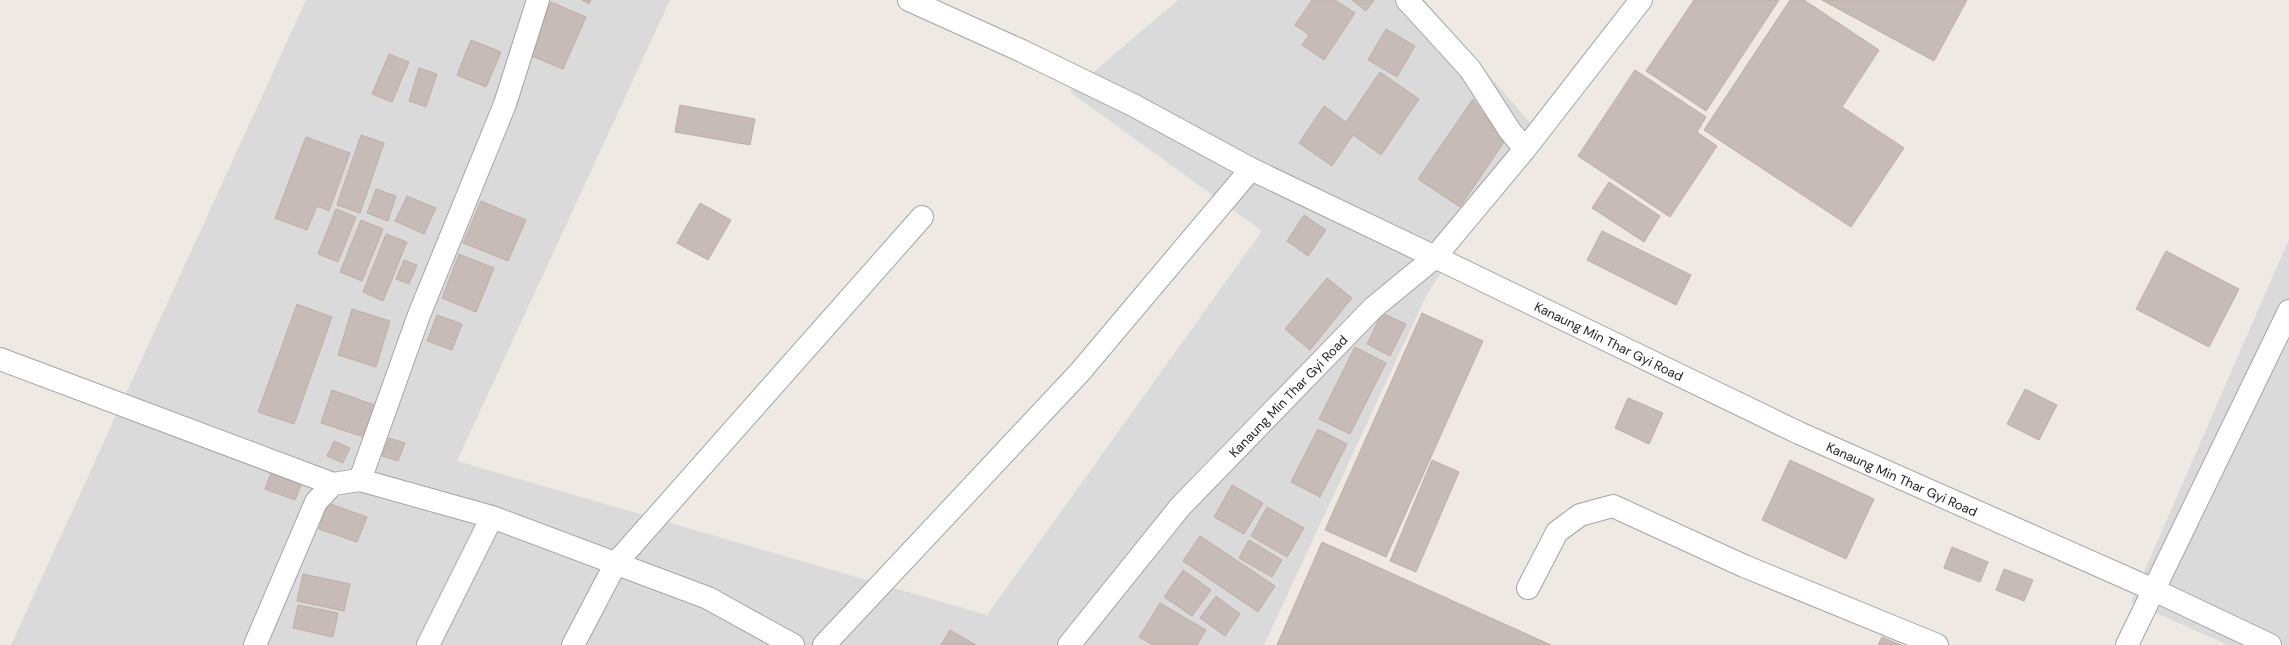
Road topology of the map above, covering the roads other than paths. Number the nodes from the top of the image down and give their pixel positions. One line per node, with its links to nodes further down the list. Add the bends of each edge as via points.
1 (538, 0): 11 (street, via 505,104 419,315)
2 (909, 0): 6 (street, via 1133,105)
3 (1407, 0): 5 (street, via 1470,69 1510,131)
4 (1641, 0): 5 (street)
5 (1525, 149): 8 (street)
6 (1251, 168): 8 (street); 21 (street, via 1080,372)
7 (922, 217): 14 (street)
8 (1435, 257): 16 (street, Kanaung Min Thar Gyi Road, via 1799,433); 22 (street, Kanaung Min Thar Gyi Road, via 1373,308 1180,507)
9 (2288, 314): 16 (street)
10 (0, 359): 12 (street)
11 (360, 480): 12 (street); 13 (street)
12 (333, 484): 17 (street, via 316,502)
13 (492, 517): 14 (street); 18 (street)
14 (616, 563): 19 (street); 20 (street, via 708,598)
15 (1528, 588): 23 (street, via 1557,532 1580,515 1613,506 1744,566)
16 (2154, 590): 24 (street); 25 (street, Kanaung Min Thar Gyi Road)
17 (255, 645)
18 (428, 645)
19 (574, 645)
20 (793, 645)
21 (824, 645)
22 (1069, 645)
23 (1937, 645)
24 (2127, 645)
25 (2270, 645)

